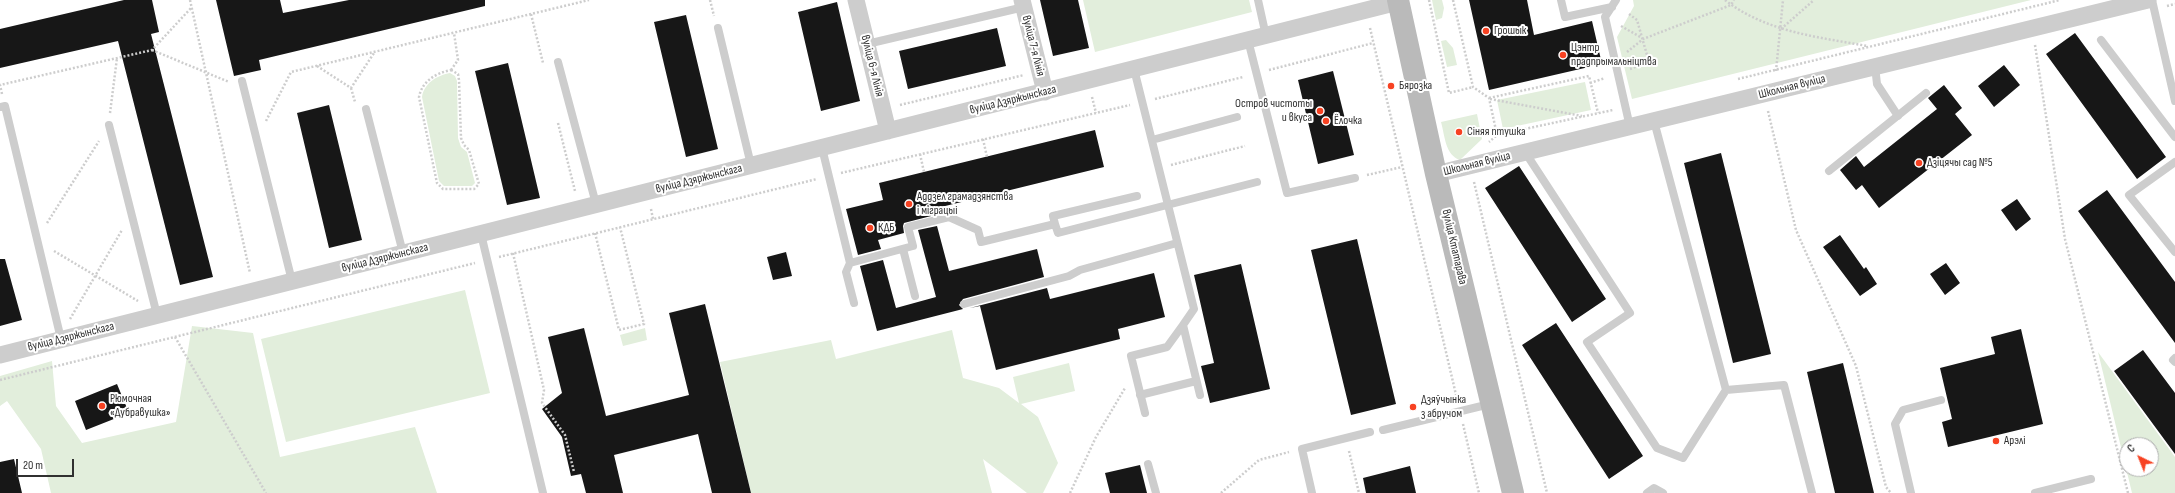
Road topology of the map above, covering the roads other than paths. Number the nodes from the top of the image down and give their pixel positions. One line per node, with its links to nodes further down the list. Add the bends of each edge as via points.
1 (856, 0): 13 (street, вуліца 6-я Лінія)
2 (1258, 0): 10 (lane)
3 (1562, 0): 7 (lane, via 1565,17)
4 (2148, 0): 15 (street, Школьная вуліца)
5 (2152, 0): 20 (lane)
6 (1398, 1): 10 (street, вуліца Дзяржынскага); 36 (main road, вуліца Ктатарава)
7 (1614, 3): 27 (lane, via 1606,17)
8 (1023, 4): 13 (lane); 18 (street, вуліца 7-я Лінія)
9 (718, 28): 34 (lane)
10 (1266, 36): 11 (street, вуліца Дзяржынскага)
11 (1248, 40): 16 (street, вуліца Дзяржынскага); 37 (lane, via 1287,193)
12 (2101, 40): 29 (lane)
13 (867, 44): 28 (street, вуліца 6-я Лінія)
14 (558, 62): 40 (lane)
15 (1875, 66): 23 (lane, via 1877,84); 25 (street, Школьная вуліца)
16 (1134, 69): 18 (street, вуліца Дзяржынскага); 30 (lane)
17 (243, 85): 49 (lane)
18 (1045, 92): 28 (street, вуліца Дзяржынскага)
19 (1926, 93): 23 (lane)
20 (2175, 102)
21 (2, 107): 55 (lane)
22 (366, 109): 47 (lane)
23 (1898, 116): 35 (lane)
24 (1237, 117): 30 (lane)
25 (1654, 121): 27 (street, Школьная вуліца); 60 (lane)
26 (109, 125): 53 (lane)
27 (1630, 126): 32 (street, Школьная вуліца)
28 (888, 131): 31 (street, вуліца Дзяржынскага)
29 (2175, 137)
30 (1152, 140): 41 (lane)
31 (822, 148): 34 (street, вуліца Дзяржынскага); 48 (lane)
32 (1525, 152): 36 (street, Школьная вуліца); 60 (lane, via 1630,313 1587,342 1657,448 1683,458)
33 (2175, 162): 46 (lane, via 2129,195)
34 (752, 166): 40 (street, вуліца Дзяржынскага)
35 (1829, 170)
36 (1436, 174): 64 (main road, вуліца Ктатарава)
37 (1355, 178)
38 (1257, 182): 41 (lane)
39 (1137, 196): 42 (lane, via 1053,216)
40 (596, 204): 43 (street, вуліца Дзяржынскага)
41 (1168, 206): 42 (lane, via 1058,233); 44 (lane)
42 (1055, 224): 45 (lane, via 982,242 978,230 949,217 908,227 913,246)
43 (481, 234): 47 (street, вуліца Дзяржынскага); 70 (lane)
44 (1177, 243): 52 (lane); 54 (lane, via 1194,309)
45 (903, 249): 48 (lane); 50 (lane)
46 (2175, 252)
47 (403, 253): 49 (street, вуліца Дзяржынскага)
48 (850, 263): 51 (lane, via 846,272)
49 (292, 281): 53 (street, вуліца Дзяржынскага)
50 (915, 296)
51 (854, 303)
52 (964, 304)
53 (157, 315): 55 (street, вуліца Дзяржынскага)
54 (1183, 324): 59 (lane); 61 (lane, via 1166,347 1131,356)
55 (61, 339): 56 (street, вуліца Дзяржынскага)
56 (0, 355)
57 (2175, 358): 58 (lane)
58 (2175, 362)
59 (1196, 381): 61 (lane); 62 (lane)
60 (1726, 390): 76 (lane, via 1784,385)
61 (1140, 395): 65 (lane)
62 (1200, 396)
63 (1941, 400): 77 (lane, via 1903,410 1895,424)
64 (1491, 404): 66 (lane); 73 (main road, вуліца Ктатарава)
65 (1145, 413)
66 (1383, 430)
67 (1370, 432): 72 (lane, via 1302,449)
68 (1148, 464): 71 (lane)
69 (2091, 479): 78 (lane)
70 (543, 493)
71 (1156, 493)
72 (1312, 493)
73 (1513, 493)
74 (1647, 493): 75 (lane, via 1654,488)
75 (1663, 493)
76 (1812, 493)
77 (1911, 493)
78 (2035, 493)

